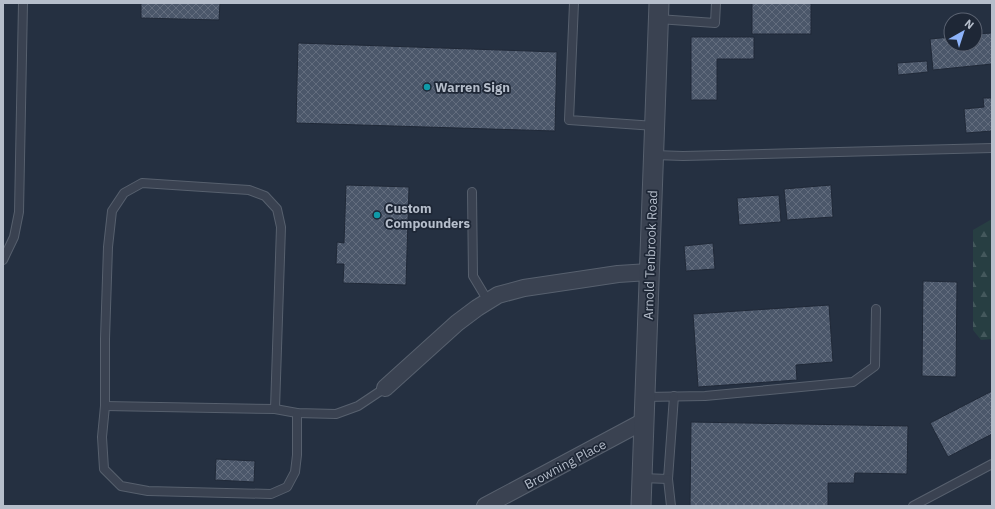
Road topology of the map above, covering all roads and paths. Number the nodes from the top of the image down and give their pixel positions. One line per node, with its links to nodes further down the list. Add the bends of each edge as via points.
1 (22, 3): 9 (lane, via 19,212 14,237)
2 (574, 3): 5 (lane, via 569,120)
3 (716, 3): 4 (lane, via 715,23)
4 (659, 11): 5 (street, Arnold Tenbrook Road)
5 (655, 126): 7 (street, Arnold Tenbrook Road)
6 (992, 148): 7 (lane, via 683,156)
7 (654, 154): 10 (street, Arnold Tenbrook Road)
8 (472, 192): 11 (lane, via 473,276)
9 (3, 260)
10 (649, 272): 11 (street, via 524,288 498,295); 15 (street, Arnold Tenbrook Road)
11 (488, 301): 13 (street, via 466,316)
12 (876, 309): 14 (lane, via 875,366 853,382 705,396)
13 (386, 388): 18 (lane, via 358,406 336,414)
14 (674, 396): 15 (lane); 22 (lane)
15 (645, 397): 19 (street, Arnold Tenbrook Road)
16 (105, 406): 17 (lane); 17 (lane, via 108,247 112,211 124,193 142,184 249,190 265,196 277,209 281,227); 18 (lane, via 102,437 104,469 121,486 148,491 271,494 286,487 295,472)
17 (275, 409): 18 (lane)
18 (297, 413)
19 (644, 421): 21 (street, Arnold Tenbrook Road); 23 (street, Browning Place)
20 (992, 464): 26 (lane)
21 (642, 478): 22 (lane); 24 (street, Arnold Tenbrook Road)
22 (668, 479): 25 (lane)
23 (485, 506)
24 (641, 506)
25 (671, 506)
26 (913, 506)

